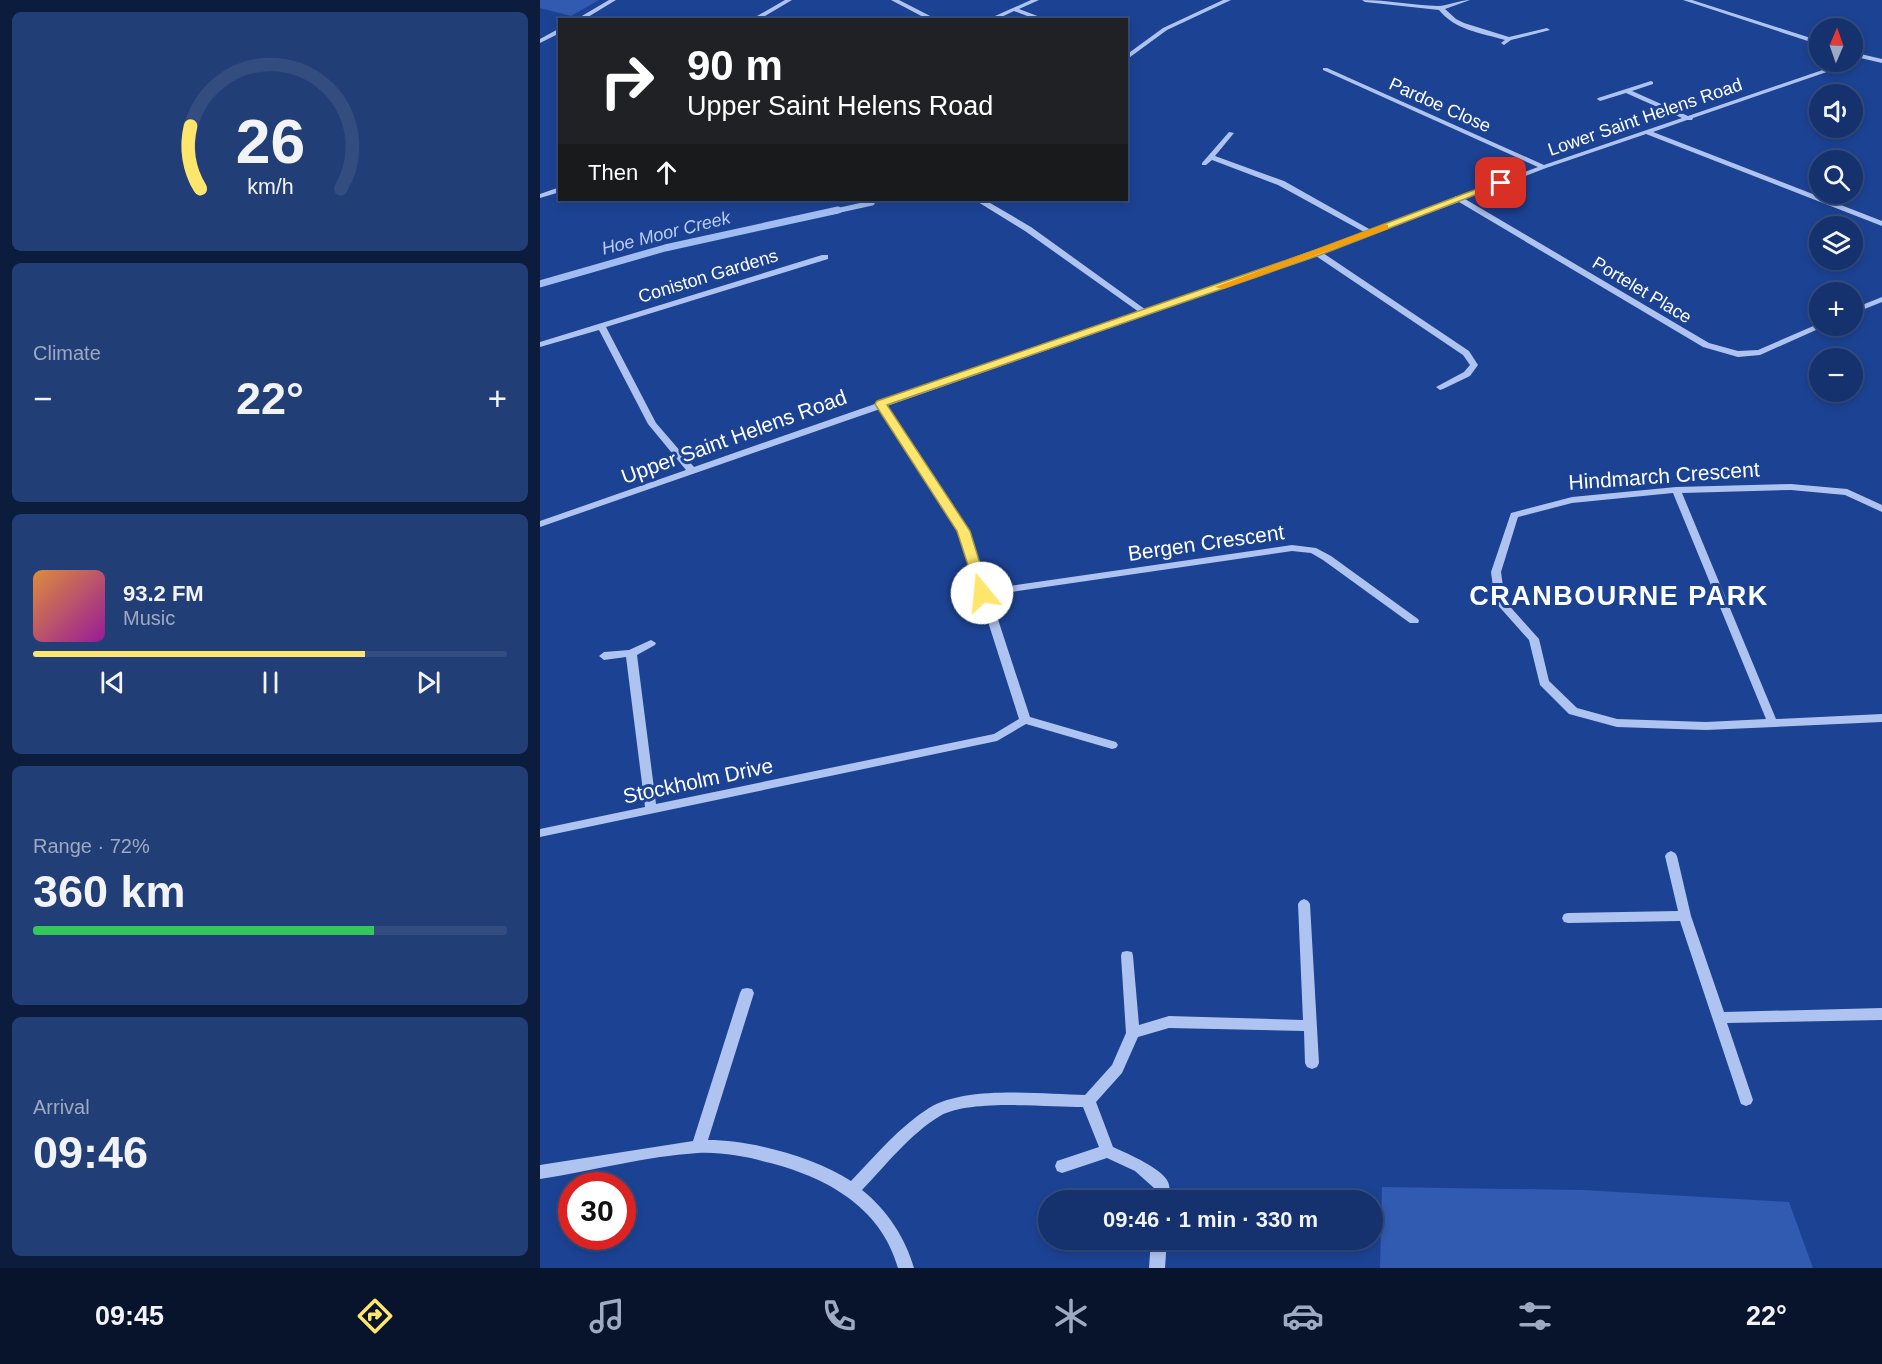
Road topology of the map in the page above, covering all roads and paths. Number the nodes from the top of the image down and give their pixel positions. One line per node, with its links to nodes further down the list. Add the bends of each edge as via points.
1 (613, 0): 11 (street)
2 (789, 0): 12 (street)
3 (894, 0): 13 (street)
4 (1036, 0): 10 (street)
5 (1228, 0): 20 (street, via 1165,29 1136,46)
6 (1365, 0): 9 (street)
7 (1467, 0): 9 (street)
8 (1686, 0): 18 (street)
9 (1442, 8): 16 (street, via 1446,16 1507,41)
10 (1013, 9): 14 (street); 15 (street)
11 (582, 18)
12 (757, 18)
13 (931, 18)
14 (993, 18)
15 (1039, 18)
16 (1547, 30)
17 (558, 31): 19 (street)
18 (1809, 39)
19 (540, 41)
20 (1128, 56)
21 (1863, 57): 22 (street)
22 (1882, 61)
23 (1324, 69): 33 (street, Pardoe Close)
24 (1821, 72): 28 (street, Lower Saint Helens Road)
25 (1650, 83): 26 (street)
26 (1627, 91): 27 (street); 28 (street)
27 (1600, 99)
28 (1690, 119): 30 (street, Lower Saint Helens Road)
29 (1231, 133): 31 (street)
30 (1649, 133): 33 (street, Lower Saint Helens Road); 38 (street)
31 (1211, 157): 32 (street); 39 (street, via 1281,183)
32 (1204, 164)
33 (1544, 167): 36 (street, Lower Saint Helens Road)
34 (558, 190): 35 (street)
35 (540, 196)
36 (1458, 198): 39 (street, Lower Saint Helens Road); 46 (street, Portelet Place, via 1706,345 1738,354 1760,352)
37 (983, 201): 44 (street)
38 (1882, 224)
39 (1371, 233): 40 (street, Lower Saint Helens Road)
40 (1317, 253): 44 (street, Lower Saint Helens Road); 48 (street, via 1466,353 1474,365 1467,374)
41 (825, 256): 45 (street, Coniston Gardens)
42 (1882, 299): 43 (street)
43 (1863, 307)
44 (1145, 313): 49 (street, Upper Saint Helens Road)
45 (602, 326): 47 (street, Coniston Gardens); 50 (street, via 652,424)
46 (1809, 331)
47 (540, 345)
48 (1440, 387)
49 (881, 404): 50 (street, Upper Saint Helens Road); 54 (street, via 964,531)
50 (692, 471): 53 (street, Upper Saint Helens Road)
51 (1676, 490): 52 (street, Hindmarch Crescent, via 1791,487 1847,492); 61 (street); 61 (street, Hindmarch Crescent, via 1572,500 1514,515 1496,572 1500,602 1534,639 1544,682 1573,711 1617,723)
52 (1882, 508)
53 (540, 524)
54 (982, 593): 55 (street, Bergen Crescent, via 1292,548 1313,550 1327,558); 60 (street)
55 (1414, 621)
56 (651, 643): 57 (street)
57 (631, 653): 58 (street); 63 (street)
58 (604, 656)
59 (1882, 718): 61 (street, Hindmarch Crescent)
60 (1025, 720): 62 (street); 63 (street, Stockholm Drive, via 997,737)
61 (1773, 724)
62 (1112, 745)
63 (651, 810): 64 (street, Stockholm Drive)
64 (540, 833)
65 (1671, 856): 67 (street)
66 (1304, 904): 73 (street)
67 (1685, 916): 68 (street); 72 (street)
68 (1568, 918)
69 (1127, 956): 74 (street)
70 (747, 993): 78 (street)
71 (1882, 1014): 72 (street)
72 (1721, 1018): 76 (street)
73 (1310, 1026): 74 (street, via 1169,1022); 75 (street)
74 (1133, 1033): 77 (street, via 1117,1069)
75 (1312, 1063)
76 (1746, 1100)
77 (1088, 1101): 79 (street); 82 (street, via 980,1102 944,1108 906,1136)
78 (699, 1146): 81 (street); 82 (street, via 754,1152 810,1169)
79 (1108, 1151): 80 (street); 83 (street, via 1140,1166 1162,1185)
80 (1062, 1166)
81 (540, 1172)
82 (852, 1190): 85 (street, via 882,1220 903,1254)
83 (1162, 1190)
84 (1158, 1250): 86 (street)
85 (906, 1268)
86 (1157, 1268)

